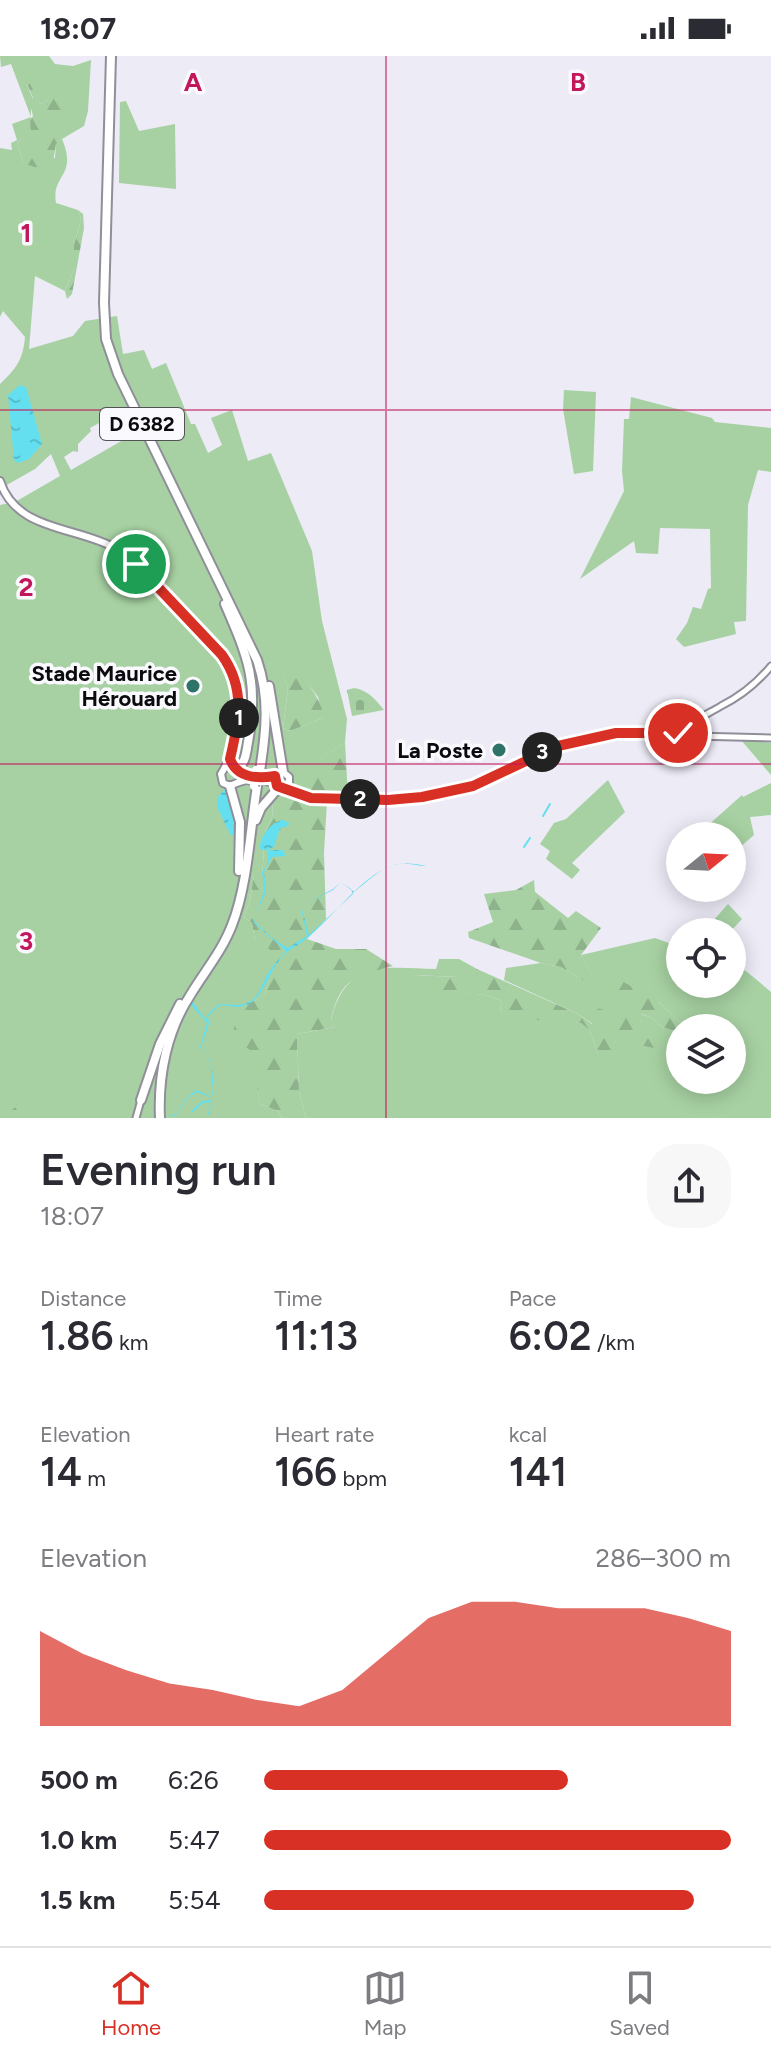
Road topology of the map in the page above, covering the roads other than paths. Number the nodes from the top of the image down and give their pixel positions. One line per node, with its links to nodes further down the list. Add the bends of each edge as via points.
1 (109, 56): 3 (highway, D 6382, via 102,338); 4 (highway, D 6382, via 106,339 118,374)
2 (0, 481): 9 (main road, via 10,501 30,518 126,555 222,655 239,695 230,759)
3 (215, 581): 8 (highway, D 6382, via 260,683); 9 (highway, via 244,647 254,692 245,761)
4 (231, 605): 8 (highway, D 6382, via 265,691 267,721); 10 (highway, via 265,672)
5 (771, 666): 6 (street, via 743,693)
6 (686, 731): 7 (street); 10 (street, via 616,733 558,746 473,786 422,797 311,798)
7 (771, 738)
8 (258, 770): 11 (highway, D 6382, bridge)
9 (234, 774): 10 (main road); 11 (highway)
10 (281, 781): 11 (highway, via 257,816)
11 (241, 875): 12 (highway, D 6382, via 222,939); 15 (highway, D 6382, via 229,933 189,997 170,1040)
12 (190, 990): 13 (highway, via 160,1044); 15 (highway, D 6382, via 163,1052 156,1089)
13 (141, 1100): 14 (street)
14 (136, 1116)
15 (158, 1118)

